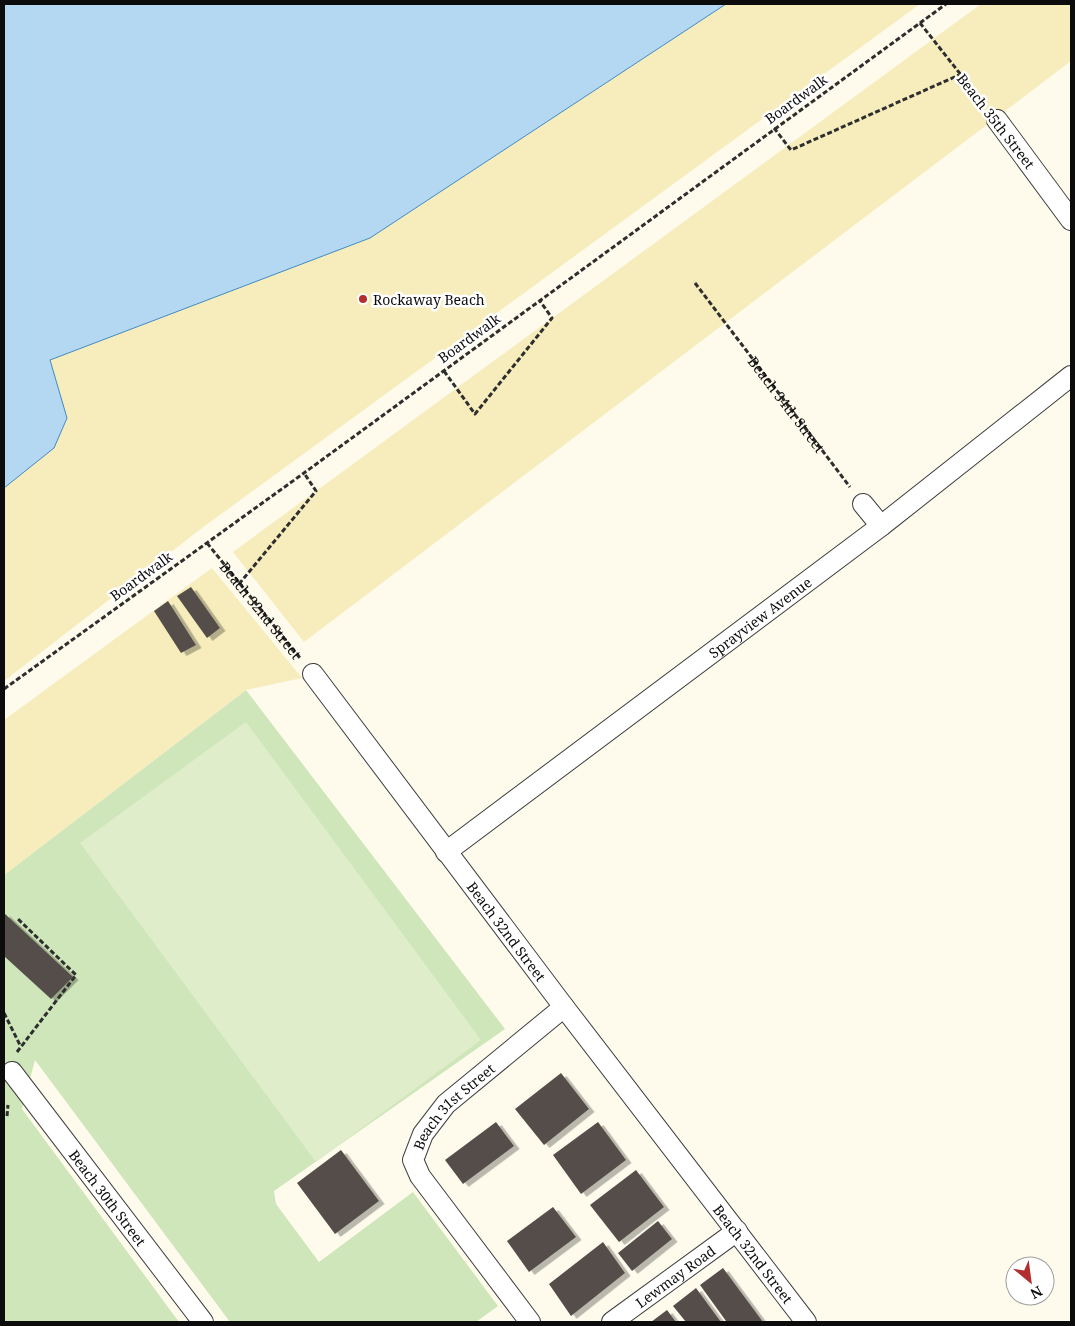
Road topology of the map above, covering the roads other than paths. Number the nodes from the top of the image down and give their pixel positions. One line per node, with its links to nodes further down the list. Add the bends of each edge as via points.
1 (997, 120): 2 (street, Beach 35th Street)
2 (1071, 220)
3 (1071, 376): 5 (street, Sprayview Avenue)
4 (863, 504): 5 (street)
5 (881, 526): 7 (street, Sprayview Avenue)
6 (313, 674): 7 (street, Beach 32nd Street)
7 (446, 852): 8 (street, Beach 32nd Street)
8 (564, 1007): 10 (street, Beach 32nd Street); 12 (street, Beach 31st Street, via 446,1104 423,1134 413,1160 420,1176)
9 (12, 1072): 11 (street, Beach 30th Street)
10 (737, 1231): 13 (street, Lewmay Road); 14 (street, Beach 32nd Street)
11 (203, 1322)
12 (530, 1322)
13 (612, 1322)
14 (806, 1322)

